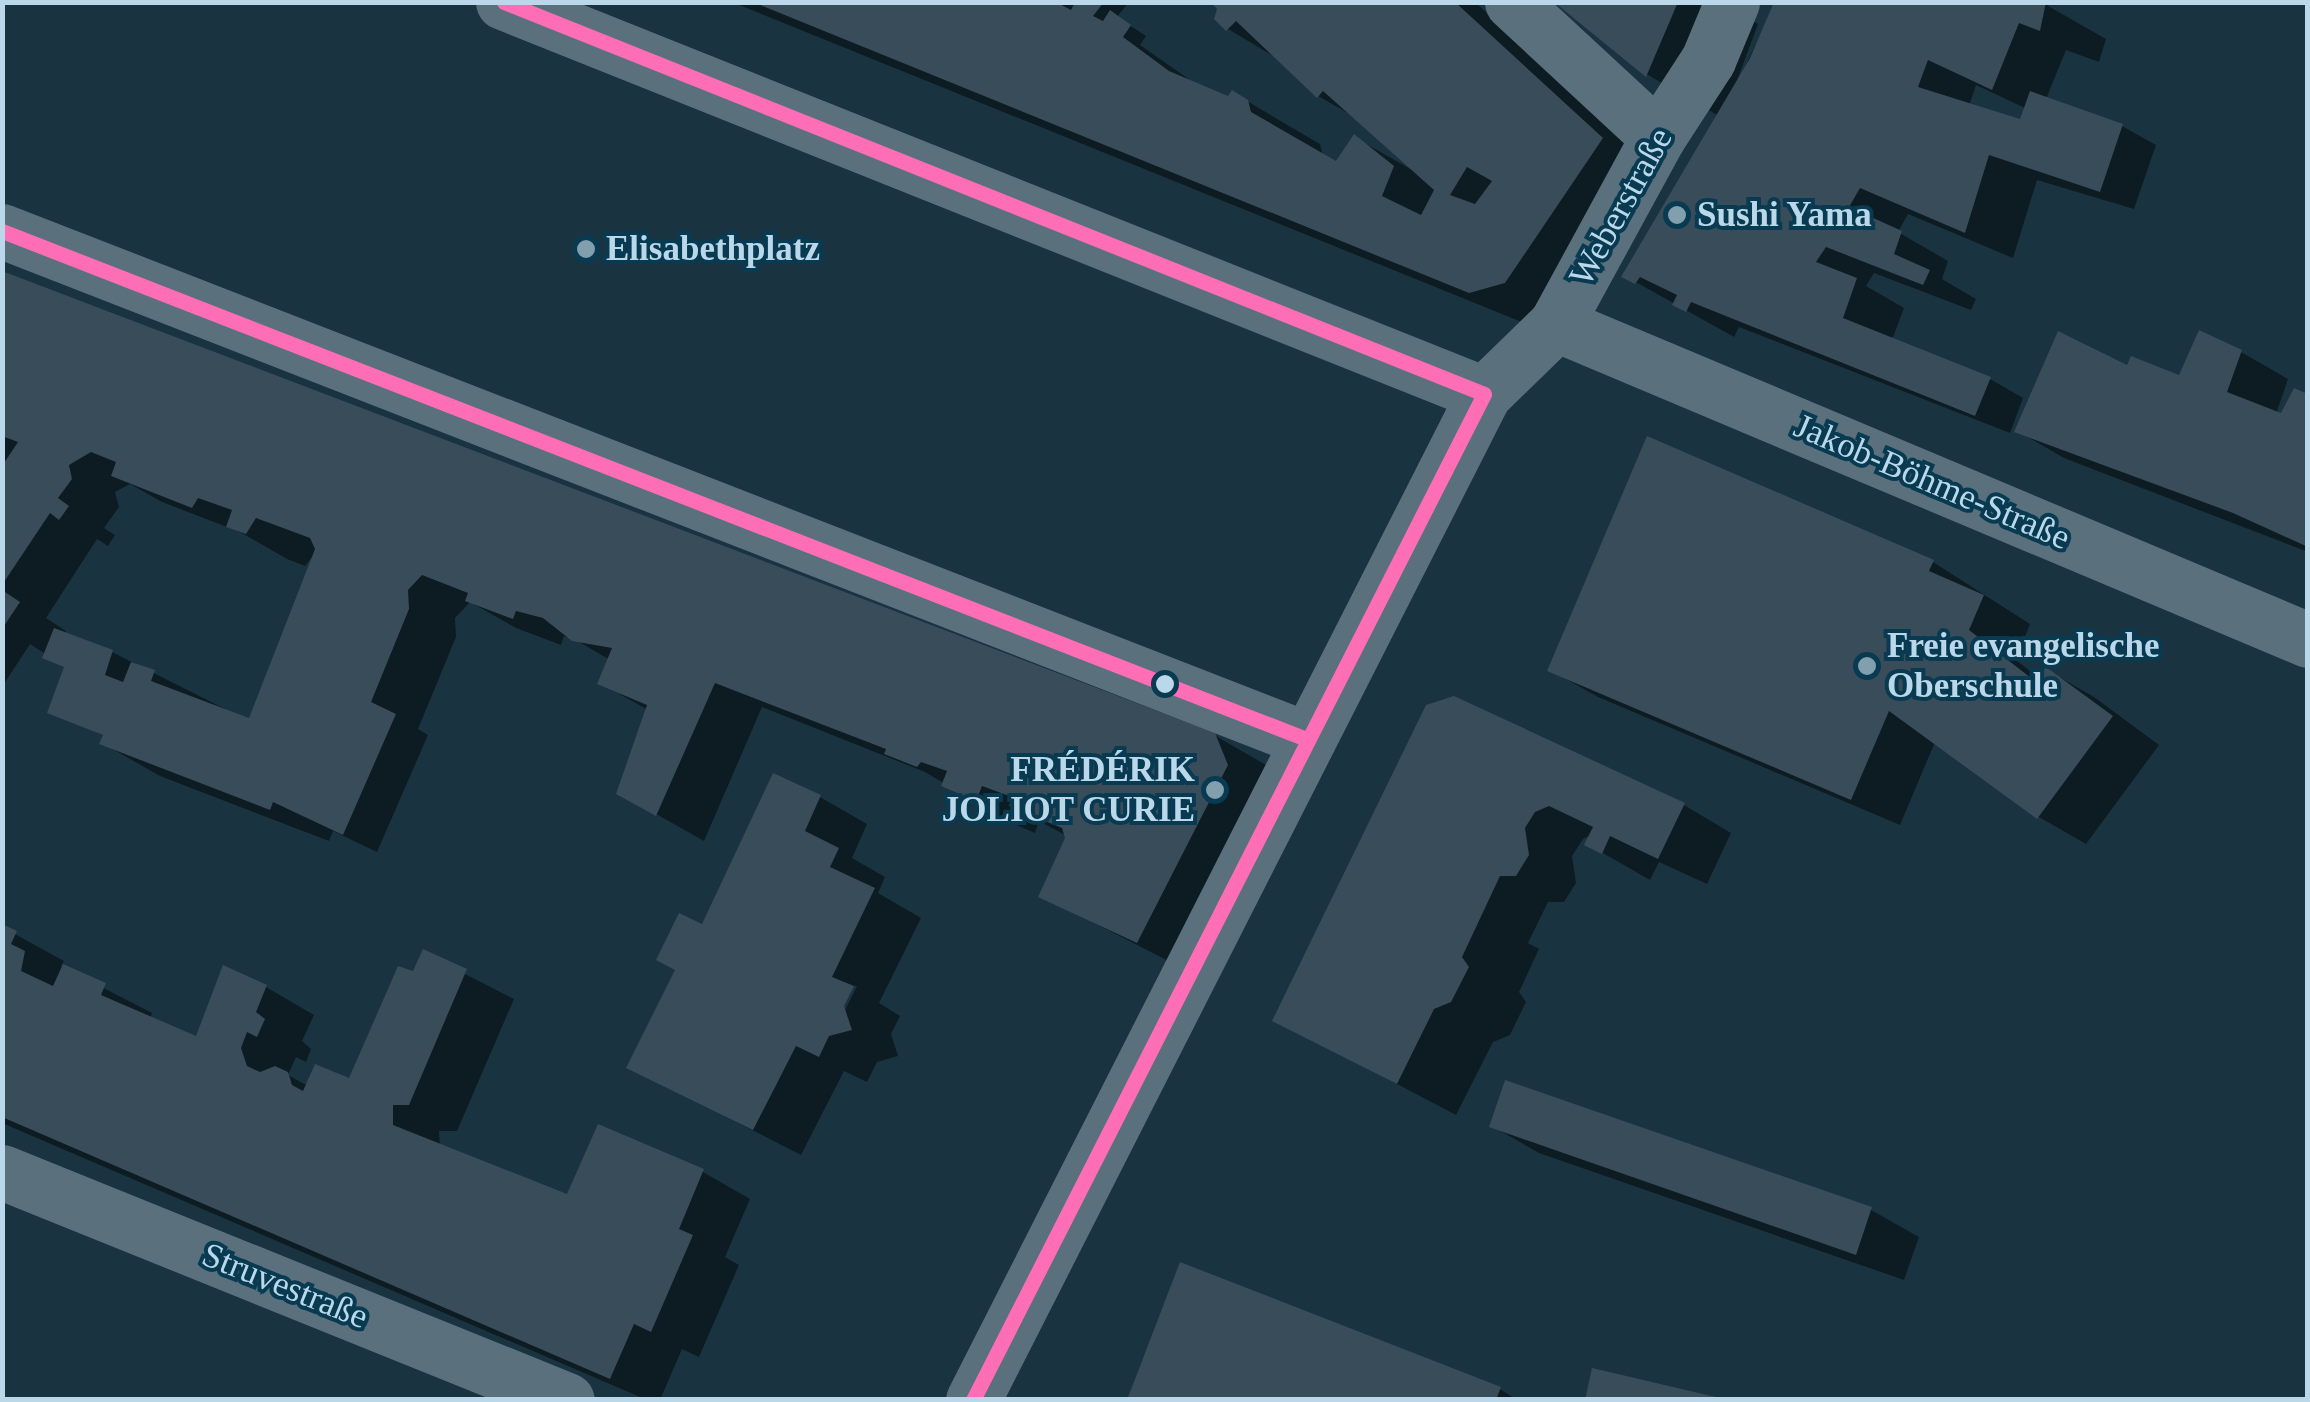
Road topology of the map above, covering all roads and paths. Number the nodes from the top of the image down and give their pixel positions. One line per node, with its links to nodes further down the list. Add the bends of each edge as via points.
1 (503, 2): 7 (street)
2 (1512, 2): 4 (street)
3 (1732, 2): 4 (street, Weberstraße, via 1708,60)
4 (1658, 137): 6 (street, Weberstraße)
5 (2, 231): 9 (street)
6 (1556, 324): 7 (street, Weberstraße); 8 (street, Jakob-Böhme-Straße)
7 (1484, 394): 9 (street, Weberstraße)
8 (2308, 640)
9 (1306, 739): 12 (street, Weberstraße)
10 (2, 1172): 11 (street, Struvestraße)
11 (567, 1400)
12 (973, 1400)

